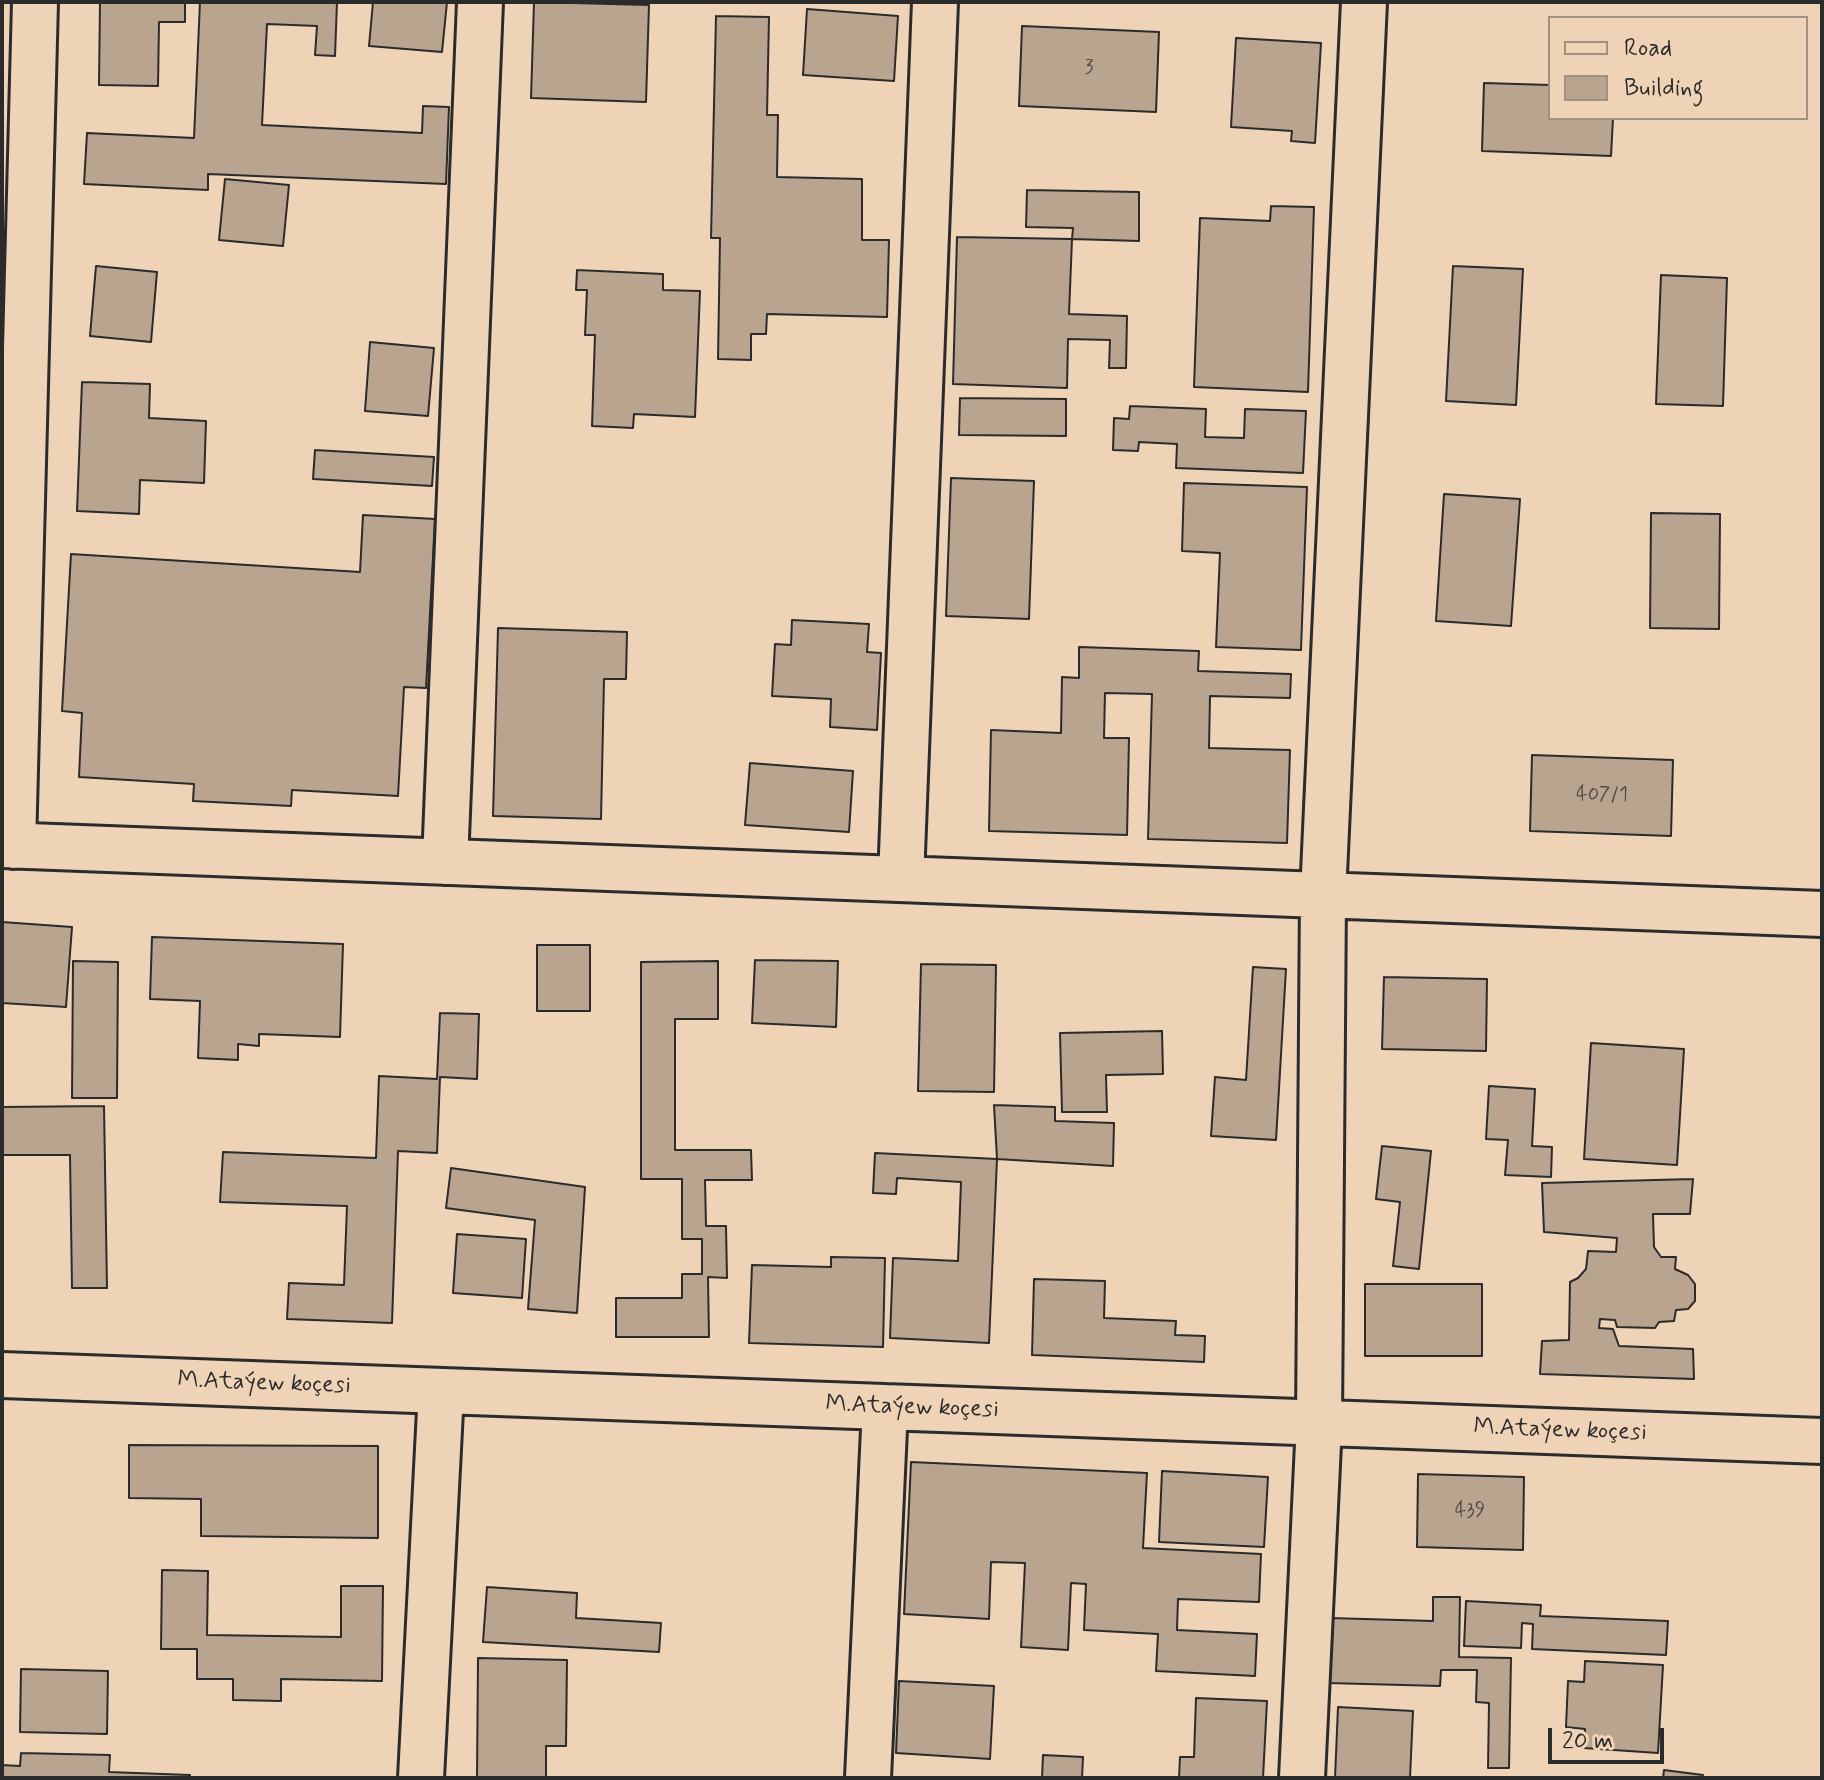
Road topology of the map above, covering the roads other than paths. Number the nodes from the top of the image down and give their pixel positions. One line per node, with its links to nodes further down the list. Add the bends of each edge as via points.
1 (35, 2): 5 (street)
2 (480, 2): 6 (street)
3 (935, 2): 7 (street)
4 (1364, 2): 8 (street)
5 (8, 845): 6 (street)
6 (445, 862): 7 (street)
7 (901, 879): 8 (street)
8 (1323, 895): 9 (street); 13 (street)
9 (1822, 914)
10 (2, 1375): 11 (street, M.Ataýew koçesi)
11 (441, 1391): 12 (street, M.Ataýew koçesi); 15 (street)
12 (885, 1407): 13 (street, M.Ataýew koçesi); 16 (street)
13 (1319, 1423): 14 (street, M.Ataýew koçesi); 17 (street)
14 (1822, 1441)
15 (421, 1778)
16 (868, 1778)
17 (1302, 1778)

